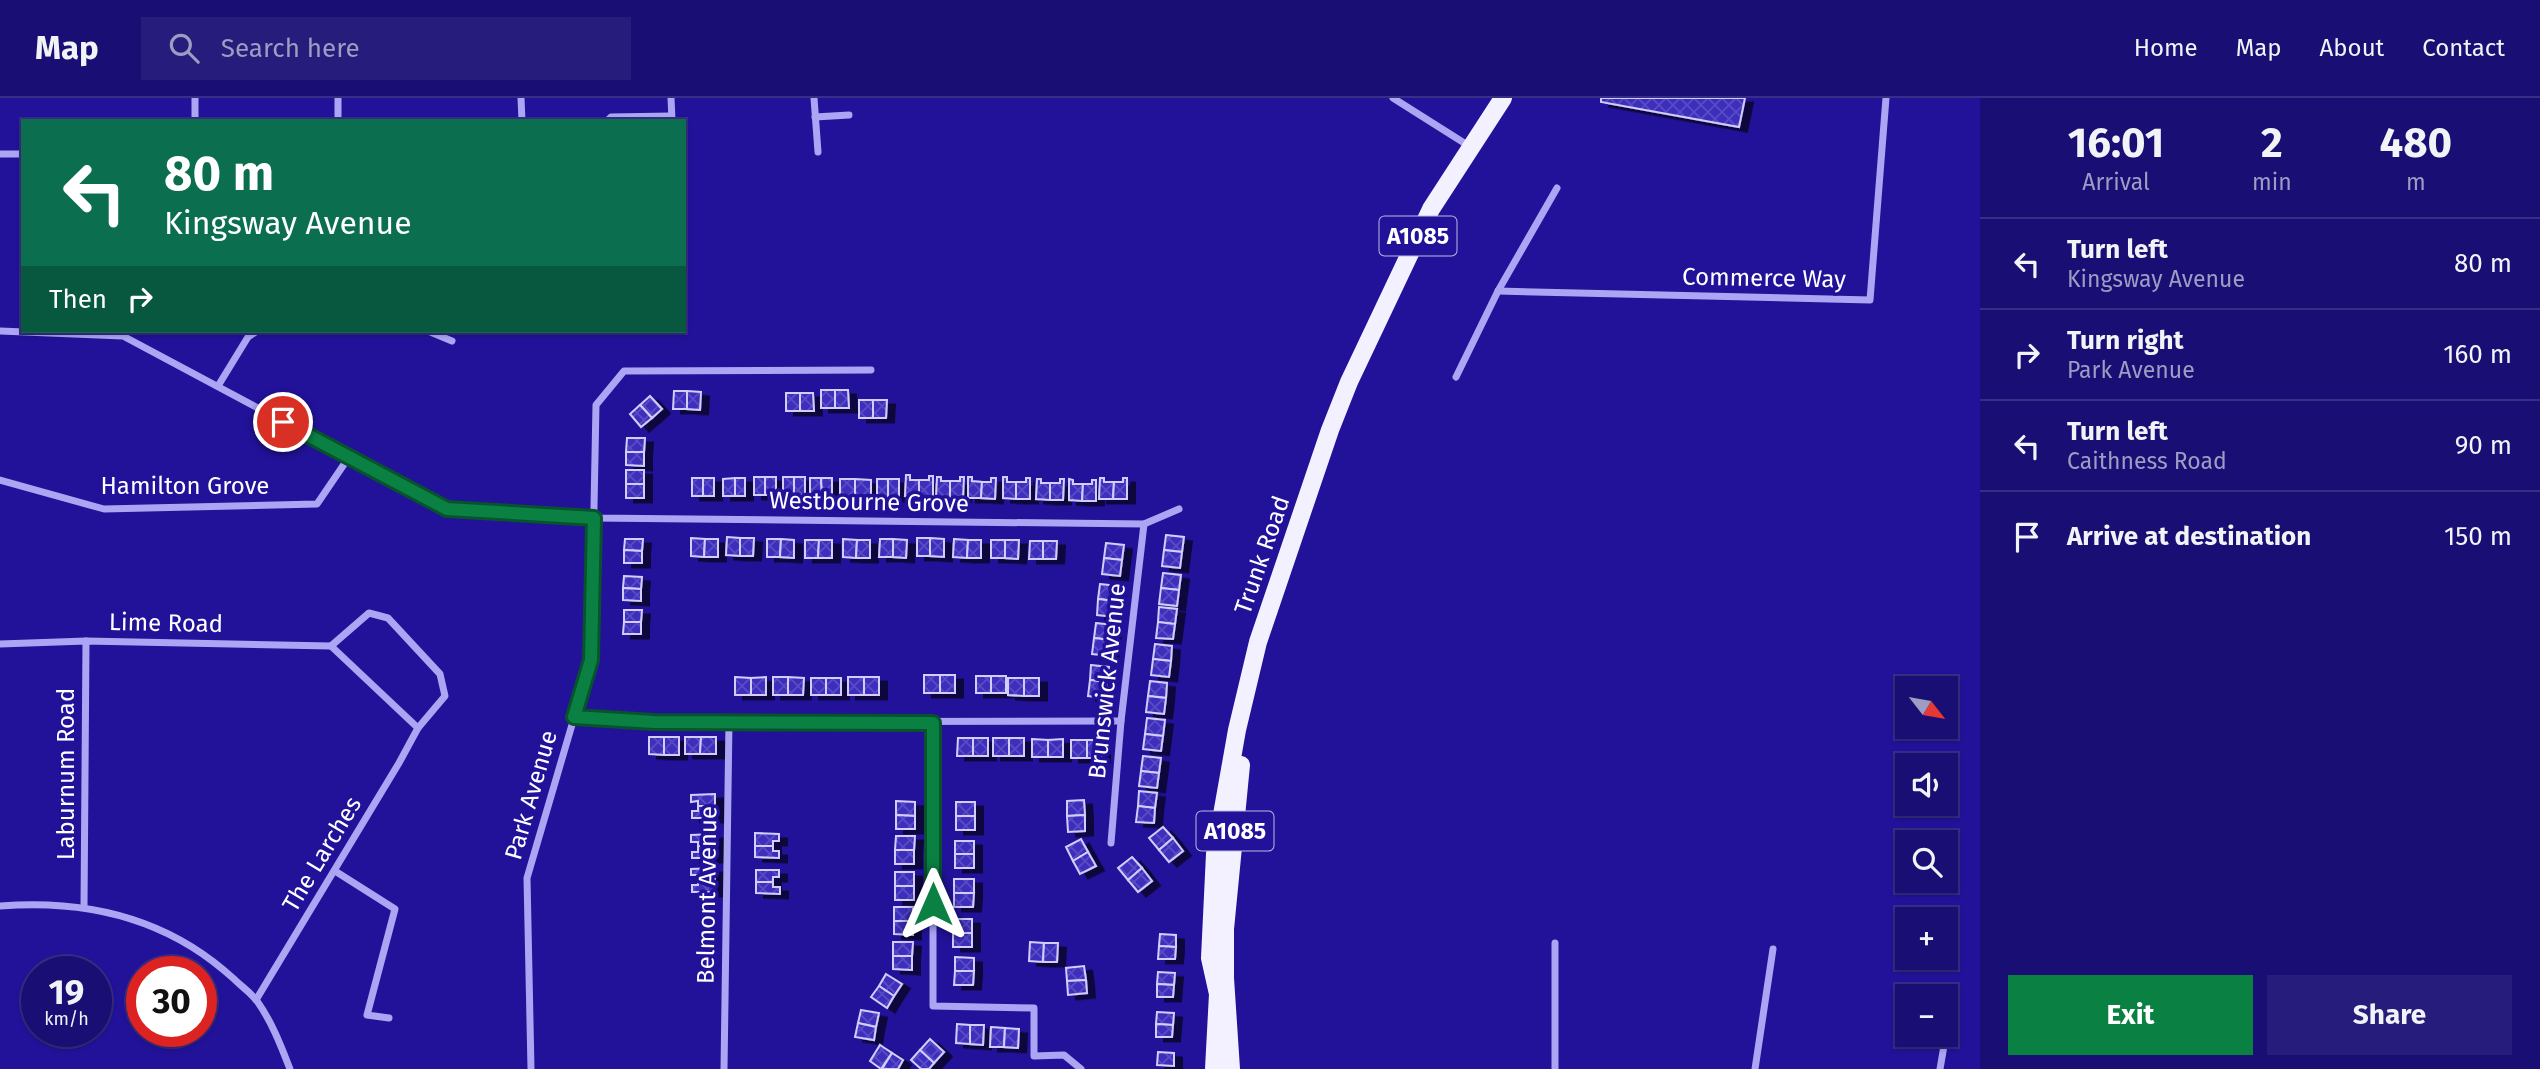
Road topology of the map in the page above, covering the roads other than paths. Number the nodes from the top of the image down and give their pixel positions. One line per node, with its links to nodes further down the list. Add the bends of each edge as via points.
1 (195, 98): 12 (street)
2 (338, 98): 13 (street)
3 (521, 98): 14 (street)
4 (671, 98): 11 (street)
5 (814, 98): 10 (street)
6 (1393, 98): 16 (street)
7 (1503, 98): 16 (main road, Trunk Road / A1085)
8 (1886, 98): 21 (street, Commerce Way, via 1870,300)
9 (849, 115): 10 (street)
10 (816, 117): 17 (street)
11 (672, 118): 15 (street)
12 (195, 119)
13 (338, 119)
14 (522, 119)
15 (609, 119)
16 (1470, 147): 39 (main road, Trunk Road / A1085, via 1432,209 1349,382 1258,642)
17 (818, 152)
18 (0, 154): 19 (street)
19 (21, 154)
20 (1557, 188): 21 (street)
21 (1498, 291): 29 (street)
22 (0, 331): 23 (street, Westbourne Grove)
23 (21, 332)
24 (49, 333): 30 (street, Westbourne Grove, via 123,336)
25 (254, 333): 30 (street)
26 (433, 333): 27 (street)
27 (452, 341)
28 (871, 370): 34 (street, Park Avenue, via 624,371 596,405)
29 (1456, 377)
30 (218, 386): 31 (street, Westbourne Grove)
31 (349, 457): 32 (street, Hamilton Grove, via 317,504 104,509); 34 (street, Westbourne Grove, via 447,509)
32 (0, 480)
33 (1179, 509): 35 (street)
34 (594, 518): 35 (street, Westbourne Grove); 40 (street, Park Avenue, via 591,660)
35 (1144, 524): 42 (street, Brunswick Avenue)
36 (86, 641): 37 (street, Lime Road); 38 (street, Lime Road); 48 (street, Laburnum Road)
37 (0, 645)
38 (331, 646): 44 (street); 44 (street, The Larches, via 369,613 388,618 440,674 445,696)
39 (1248, 685): 58 (main road, Trunk Road / A1085, via 1214,854 1210,958 1218,995); 59 (main road, A1085, via 1225,929)
40 (574, 717): 41 (street); 55 (street, Park Avenue, via 527,878)
41 (729, 722): 43 (street); 56 (street, Belmont Avenue)
42 (1121, 722): 43 (street); 45 (street, Brunswick Avenue)
43 (933, 723): 57 (street, via 933,1006 1034,1008 1034,1056 1064,1055)
44 (418, 728): 46 (street, The Larches)
45 (1111, 842)
46 (335, 870): 51 (street, The Larches); 52 (street, via 395,909 367,1015)
47 (0, 906): 48 (street)
48 (84, 907): 51 (street, via 121,915 176,937 220,966)
49 (1555, 943): 60 (street)
50 (1773, 949): 61 (street)
51 (256, 1000): 54 (street)
52 (389, 1018)
53 (1944, 1047): 62 (street)
54 (290, 1069)
55 (531, 1069)
56 (724, 1069)
57 (1081, 1069)
58 (1214, 1069)
59 (1231, 1069)
60 (1555, 1069)
61 (1755, 1069)
62 (1940, 1069)

